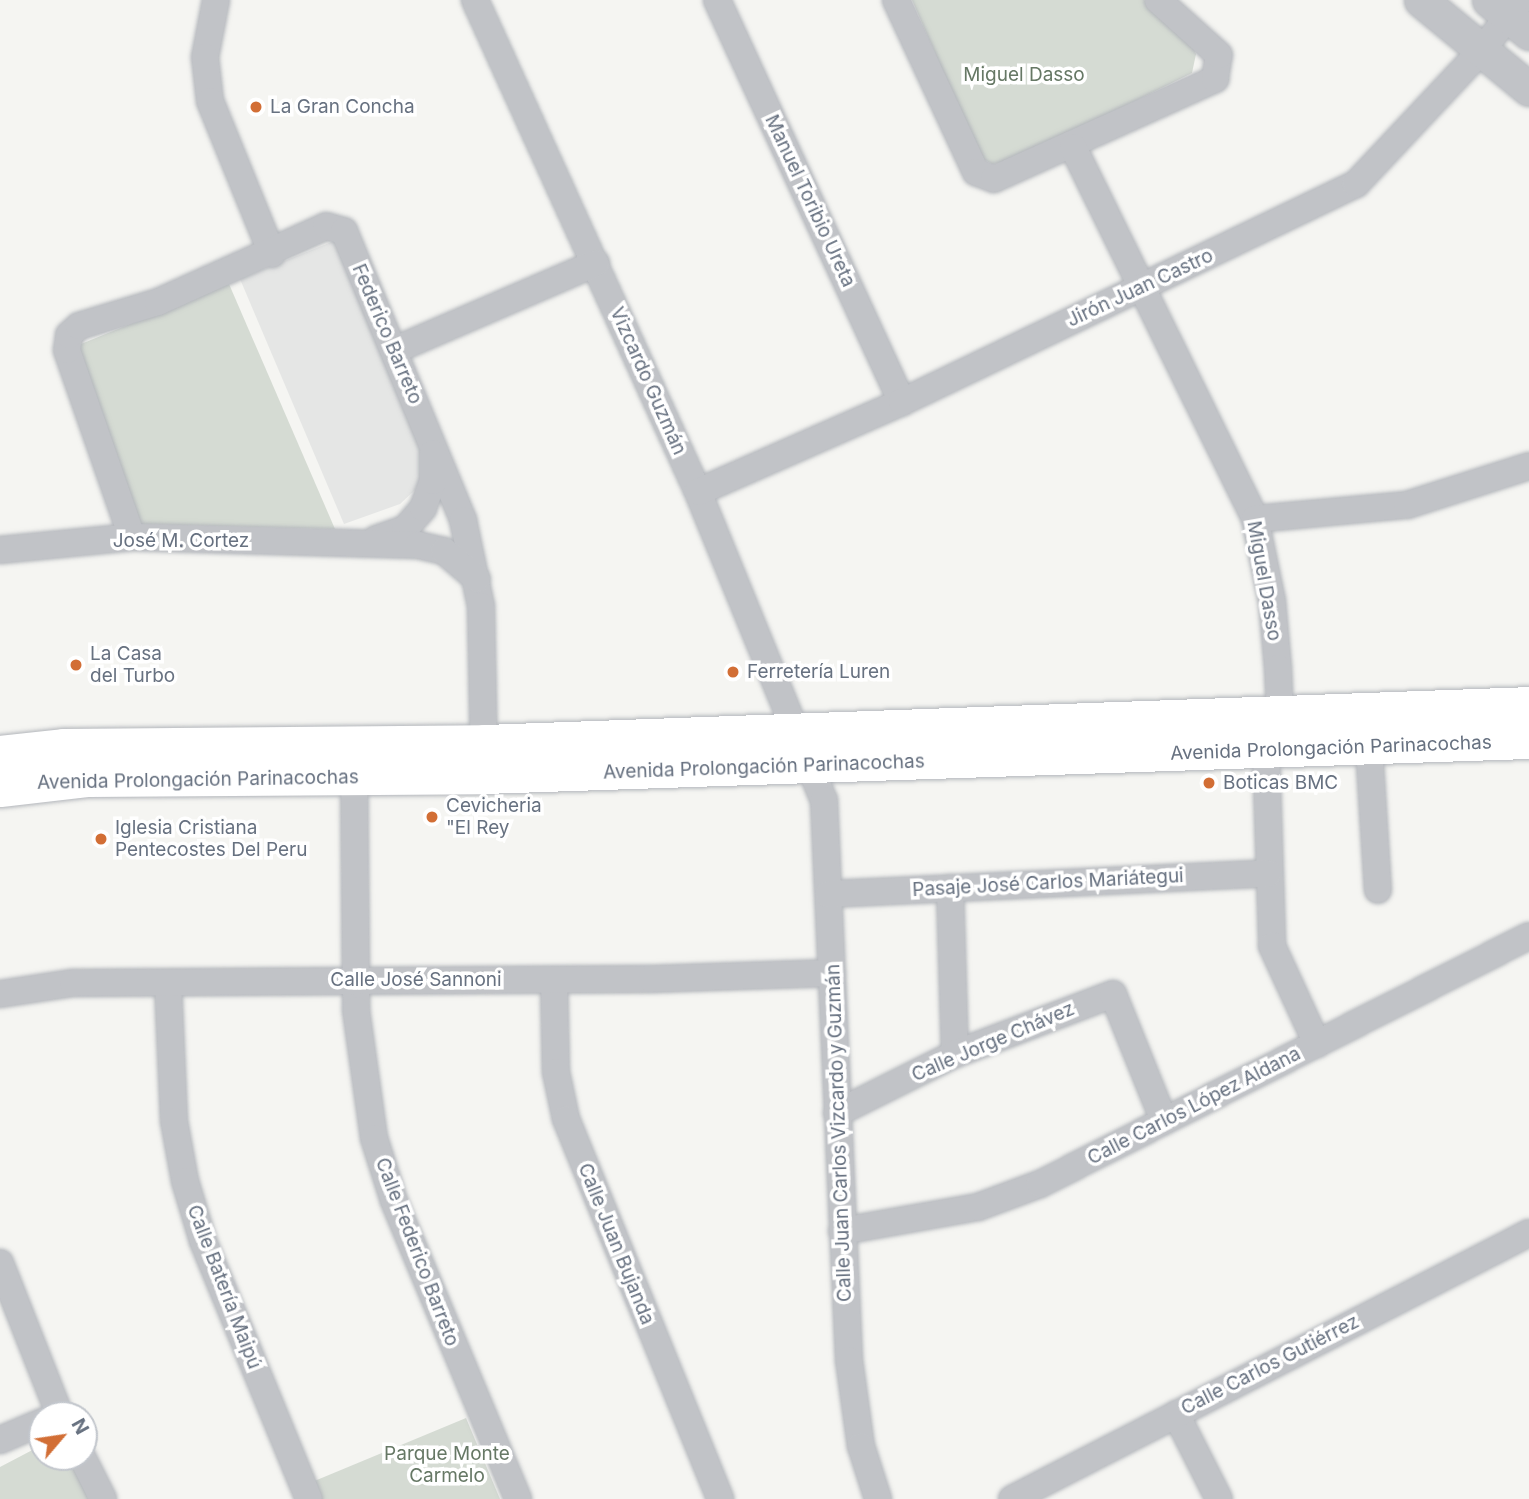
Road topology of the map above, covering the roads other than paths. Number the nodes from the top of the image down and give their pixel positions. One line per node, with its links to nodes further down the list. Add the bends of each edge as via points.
1 (216, 0): 11 (street, via 205,57 210,101)
2 (475, 0): 12 (street, Vizcardo Guzmán)
3 (717, 0): 15 (street, Manuel Toribio Ureta)
4 (896, 0): 10 (street, via 976,172 994,179 1005,177)
5 (1158, 0): 10 (street, via 1219,55 1215,79)
6 (1421, 0): 8 (street)
7 (1512, 12): 8 (street, Jirón Juan Castro)
8 (1482, 50): 9 (street); 13 (street, Jirón Juan Castro, via 1366,177)
9 (1529, 89)
10 (1073, 147): 13 (street, Miguel Dasso)
11 (272, 254): 14 (street, Federico Barreto, via 326,226 344,231); 20 (street, via 158,302 79,326 69,335 67,350)
12 (596, 263): 14 (street); 18 (street, Vizcardo Guzmán)
13 (1142, 288): 15 (street, Jirón Juan Castro); 19 (street, Miguel Dasso)
14 (395, 350): 16 (street, Federico Barreto)
15 (902, 401): 18 (street, Jirón Juan Castro)
16 (433, 444): 21 (street, José M. Cortez, via 433,481 423,508 405,529); 23 (street, Federico Barreto, via 463,520)
17 (1529, 466): 19 (street, via 1407,505)
18 (698, 492): 28 (street, Vizcardo Guzmán)
19 (1255, 519): 25 (street, Miguel Dasso, via 1273,611)
20 (132, 537): 21 (street, José M. Cortez); 22 (street, José M. Cortez)
21 (362, 543): 23 (street, José M. Cortez, via 444,551)
22 (0, 550)
23 (477, 579): 31 (street, Federico Barreto)
24 (1529, 705): 25 (main road, Avenida Prolongación Parinacochas)
25 (1280, 715): 28 (main road, Avenida Prolongación Parinacochas); 29 (street, Miguel Dasso)
26 (1529, 740): 27 (main road, Avenida Prolongación Parinacochas)
27 (1369, 748): 29 (main road, Avenida Prolongación Parinacochas); 36 (street)
28 (806, 750): 29 (main road, Avenida Prolongación Parinacochas); 31 (main road, Avenida Prolongación Parinacochas); 37 (street, Calle Juan Carlos Vizcardo y Guzmán, via 824,800)
29 (1266, 750): 34 (street, Miguel Dasso)
30 (0, 754): 32 (main road, Avenida Prolongación Parinacochas, via 103,746)
31 (484, 759): 32 (main road, Avenida Prolongación Parinacochas)
32 (354, 760): 33 (main road, Avenida Prolongación Parinacochas); 40 (street, Calle Federico Barreto)
33 (0, 788)
34 (1268, 873): 35 (street, Pasaje José Carlos Mariátegui); 44 (street, Miguel Dasso, via 1272,946)
35 (950, 888): 37 (street, Pasaje José Carlos Mariátegui); 45 (street)
36 (1378, 890)
37 (829, 894): 39 (street, Calle Juan Carlos Vizcardo y Guzmán)
38 (1529, 936): 44 (street, Calle Carlos López Aldana)
39 (832, 972): 41 (street, Calle José Sannoni); 46 (street, Calle Juan Carlos Vizcardo y Guzmán)
40 (355, 979): 41 (street, Calle José Sannoni); 42 (street, Calle José Sannoni); 58 (street, Calle Federico Barreto, via 360,1059 374,1138 394,1201)
41 (554, 980): 59 (street, Calle Juan Bujanda, via 556,1072 566,1119)
42 (168, 983): 43 (street, Calle José Sannoni, via 73,983); 57 (street, Calle Batería Maipú, via 174,1121 185,1181 203,1241)
43 (0, 994)
44 (1317, 1044): 47 (street, Calle Carlos López Aldana)
45 (955, 1054): 46 (street, Calle Jorge Chávez); 47 (street, Calle Jorge Chávez, via 1113,994)
46 (837, 1113): 48 (street, Calle Juan Carlos Vizcardo y Guzmán)
47 (1164, 1121): 48 (street, Calle Carlos López Aldana, via 1009,1196 944,1215)
48 (842, 1231): 60 (street, Calle Juan Carlos Vizcardo y Guzmán, via 849,1360 861,1446)
49 (1529, 1233): 52 (street, Calle Carlos Gutiérrez)
50 (0, 1263): 51 (street)
51 (54, 1401)
52 (1176, 1414): 61 (street, Calle Carlos Gutiérrez); 62 (street)
53 (28, 1428): 54 (street)
54 (0, 1440)
55 (89, 1471): 56 (street)
56 (103, 1499)
57 (309, 1499)
58 (517, 1499)
59 (720, 1499)
60 (878, 1499)
61 (1012, 1499)
62 (1220, 1499)

